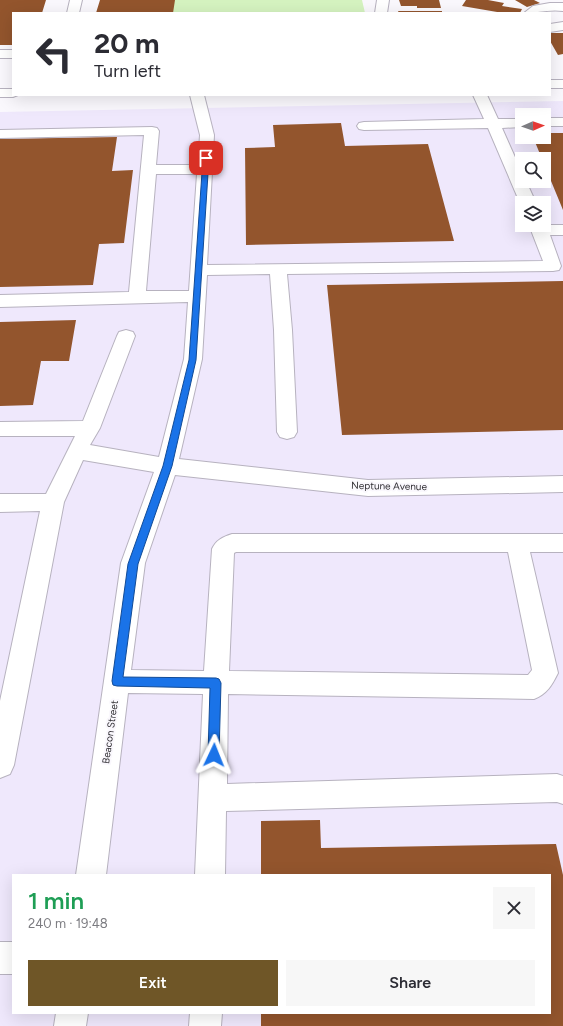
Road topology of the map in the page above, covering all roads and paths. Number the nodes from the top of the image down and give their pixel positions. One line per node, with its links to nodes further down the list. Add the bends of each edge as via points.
1 (76, 0): 4 (street)
2 (383, 0): 5 (street)
3 (563, 7): 6 (street, via 546,7)
4 (73, 12)
5 (381, 12)
6 (531, 12)
7 (563, 26): 8 (street)
8 (551, 28)
9 (0, 54): 10 (street)
10 (12, 54)
11 (551, 84): 12 (street)
12 (563, 84)
13 (12, 92): 14 (street)
14 (0, 93)
15 (197, 96): 23 (street, Beacon Street, via 207,135)
16 (480, 96): 20 (street)
17 (515, 122): 20 (street)
18 (551, 122): 19 (street)
19 (563, 122)
20 (492, 123): 21 (street); 25 (street)
21 (364, 126)
22 (0, 134): 24 (street, via 152,131)
23 (205, 169): 24 (street); 31 (street, Beacon Street)
24 (149, 170): 33 (street)
25 (525, 196)
26 (551, 229): 27 (street)
27 (563, 230)
28 (540, 232): 29 (street)
29 (558, 267): 30 (street)
30 (278, 269): 31 (street); 38 (street, via 284,330)
31 (198, 270): 32 (street, Beacon Street)
32 (197, 296): 33 (street); 40 (street, Beacon Street, via 192,360)
33 (137, 297): 34 (street)
34 (0, 301)
35 (126, 336): 36 (street)
36 (90, 428): 37 (street); 39 (street)
37 (0, 429)
38 (287, 432)
39 (77, 451): 40 (street, Neptune Avenue); 42 (street)
40 (167, 466): 41 (street, Neptune Avenue, via 368,488); 46 (street, Beacon Street, via 133,564)
41 (563, 484)
42 (53, 502): 43 (street); 48 (street)
43 (0, 503)
44 (563, 542): 45 (street)
45 (517, 543): 47 (street, via 232,543 223,549); 47 (street, via 545,673 534,687)
46 (117, 681): 47 (street); 51 (street, Beacon Street)
47 (216, 683): 50 (street)
48 (0, 765)
49 (563, 790): 50 (street, via 557,788)
50 (212, 798): 52 (street)
51 (91, 874)
52 (210, 874)
53 (0, 958): 54 (street)
54 (12, 958)
55 (72, 1014): 57 (street)
56 (206, 1014): 58 (street)
57 (70, 1026)
58 (205, 1026)

